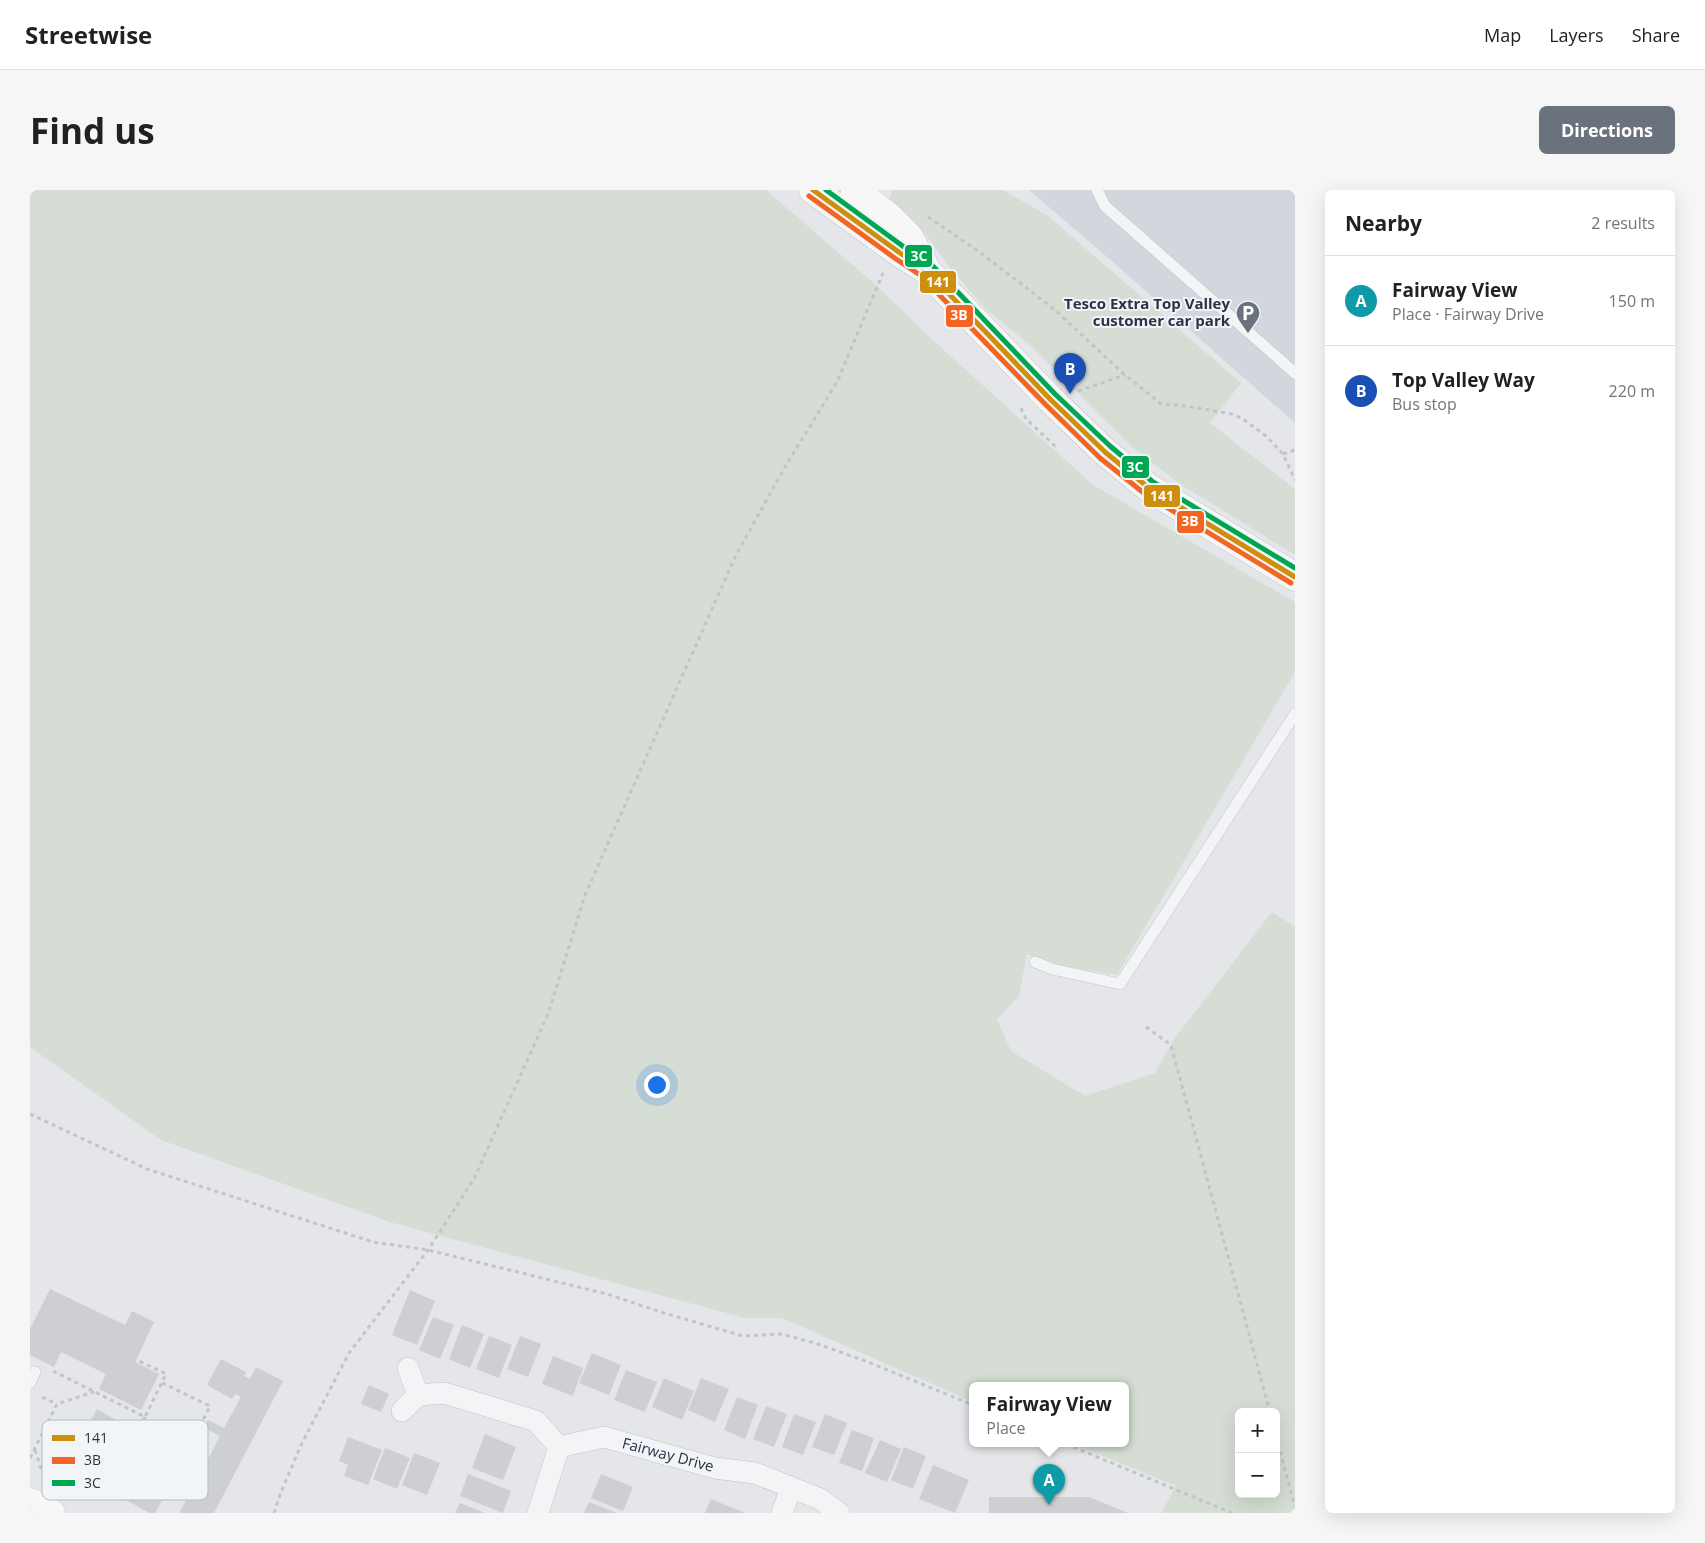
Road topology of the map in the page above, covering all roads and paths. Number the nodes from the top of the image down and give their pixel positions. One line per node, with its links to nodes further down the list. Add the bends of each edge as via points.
1 (814, 190): 5 (main road)
2 (855, 190): 5 (main road, via 909,237)
3 (1097, 190): 7 (lane, via 1105,206)
4 (921, 212): 8 (path, via 1054,310)
5 (926, 269): 13 (main road, via 1104,452 1149,488)
6 (883, 272): 18 (path, via 837,382 736,555 585,895 548,1014 474,1179)
7 (1295, 374)
8 (1125, 375): 9 (path); 11 (path, via 1161,404 1232,414 1243,419)
9 (1072, 392)
10 (1295, 450): 11 (path)
11 (1283, 454): 12 (path)
12 (1295, 480)
13 (1295, 577)
14 (1295, 714): 15 (lane, via 1120,984)
15 (1035, 962)
16 (1146, 1027): 26 (path, via 1171,1045)
17 (30, 1114): 18 (path, via 147,1169 373,1242)
18 (428, 1250): 25 (path, via 607,1294 743,1336 781,1334 815,1343); 43 (path, via 349,1353 302,1443)
19 (139, 1361): 22 (path, via 166,1374)
20 (47, 1368): 23 (path)
21 (408, 1368): 24 (street)
22 (162, 1383): 28 (path); 31 (path, via 210,1406)
23 (94, 1392): 28 (path); 29 (path, via 57,1404)
24 (418, 1394): 27 (street); 33 (street, via 444,1393 536,1420)
25 (969, 1403)
26 (1269, 1408)
27 (402, 1411)
28 (145, 1416): 30 (path)
29 (49, 1420)
30 (143, 1420)
31 (203, 1420)
32 (42, 1434): 35 (path)
33 (559, 1447): 38 (street, Fairway Drive, via 604,1437 715,1468 755,1474); 44 (street)
34 (1073, 1447): 47 (path)
35 (34, 1450): 37 (path); 39 (path)
36 (1280, 1451): 41 (path)
37 (30, 1458)
38 (791, 1488): 45 (street); 46 (street, Fairway Drive, via 820,1499)
39 (38, 1492)
40 (43, 1500): 42 (main road)
41 (1295, 1507)
42 (51, 1513)
43 (274, 1513)
44 (538, 1513)
45 (782, 1513)
46 (839, 1513)
47 (1232, 1513)

